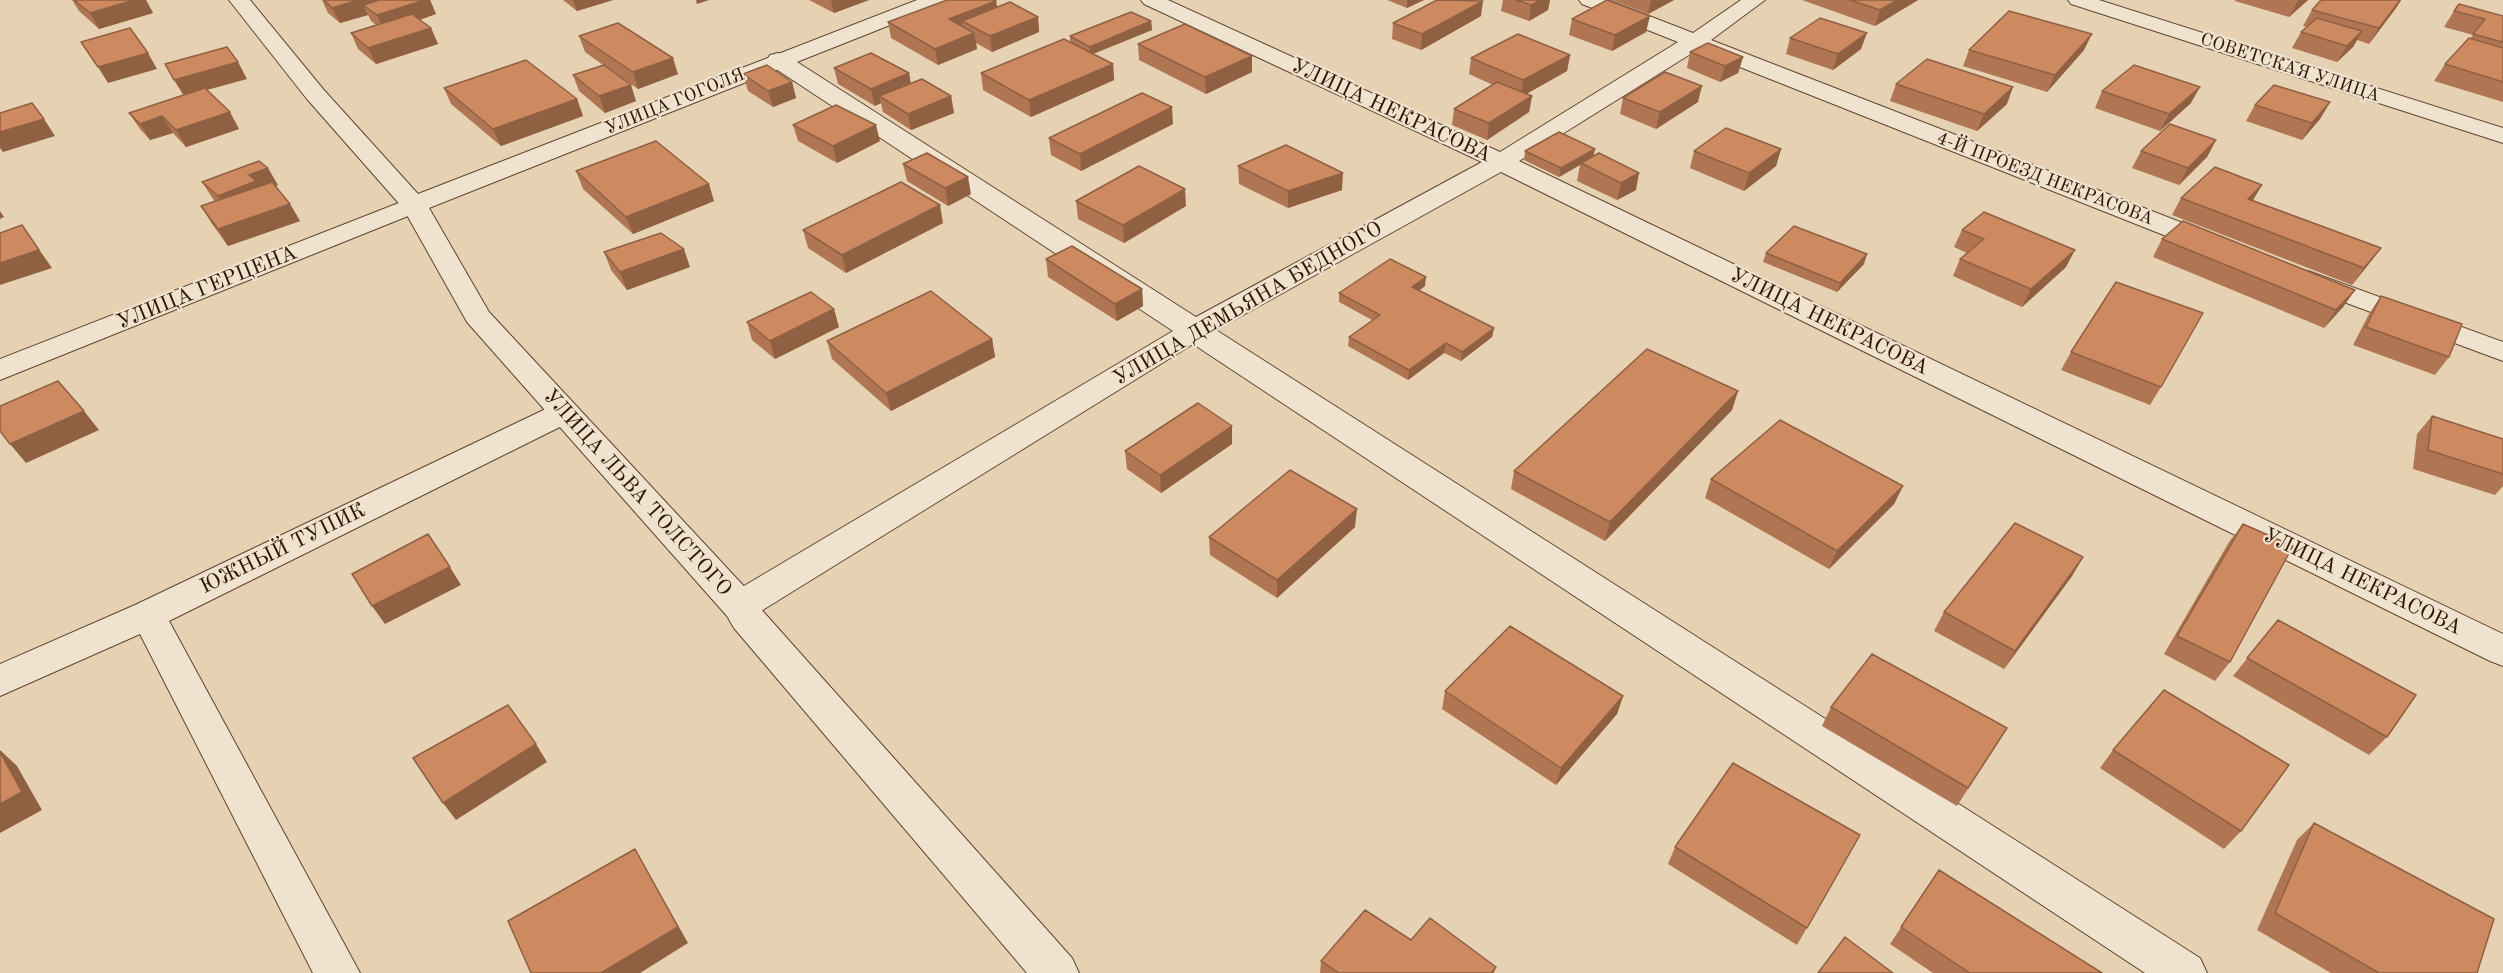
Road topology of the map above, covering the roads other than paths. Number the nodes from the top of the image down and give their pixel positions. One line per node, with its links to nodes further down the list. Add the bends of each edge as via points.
1 (238, 0): 11 (street, УЛИЦА ЛЬВА ТОЛСТОГО)
2 (936, 0): 8 (street, УЛИЦА ГОГОЛЯ)
3 (1151, 0): 10 (street, УЛИЦА НЕКРАСОВА)
4 (1589, 0): 7 (street, 4-Й ПРОЕЗД НЕКРАСОВА)
5 (1755, 0): 7 (street, УЛИЦА ДЕМЬЯНА БЕДНОГО)
6 (2078, 0): 9 (street, СОВЕТСКАЯ УЛИЦА)
7 (1694, 42): 10 (street, УЛИЦА ДЕМЬЯНА БЕДНОГО); 12 (street, 4-Й ПРОЕЗД НЕКРАСОВА)
8 (778, 60): 11 (street, УЛИЦА ГОГОЛЯ); 14 (street)
9 (2503, 136)
10 (1501, 162): 14 (street, УЛИЦА ДЕМЬЯНА БЕДНОГО); 20 (street, УЛИЦА НЕКРАСОВА)
11 (414, 205): 16 (street, УЛИЦА ГЕРЦЕНА); 17 (street, УЛИЦА ЛЬВА ТОЛСТОГО, via 477,316)
12 (2241, 255)
13 (2285, 271): 15 (street)
14 (1193, 331): 18 (street, УЛИЦА ДЕМЬЯНА БЕДНОГО); 24 (street)
15 (2503, 352)
16 (0, 370)
17 (563, 412): 18 (street, УЛИЦА ЛЬВА ТОЛСТОГО); 19 (street, ЮЖНЫЙ ТУПИК)
18 (740, 606): 23 (street, УЛИЦА ЛЬВА ТОЛСТОГО)
19 (148, 615): 21 (street, ЮЖНЫЙ ТУПИК); 22 (street)
20 (2503, 651)
21 (0, 681)
22 (337, 973)
23 (1056, 973)
24 (2184, 973)

